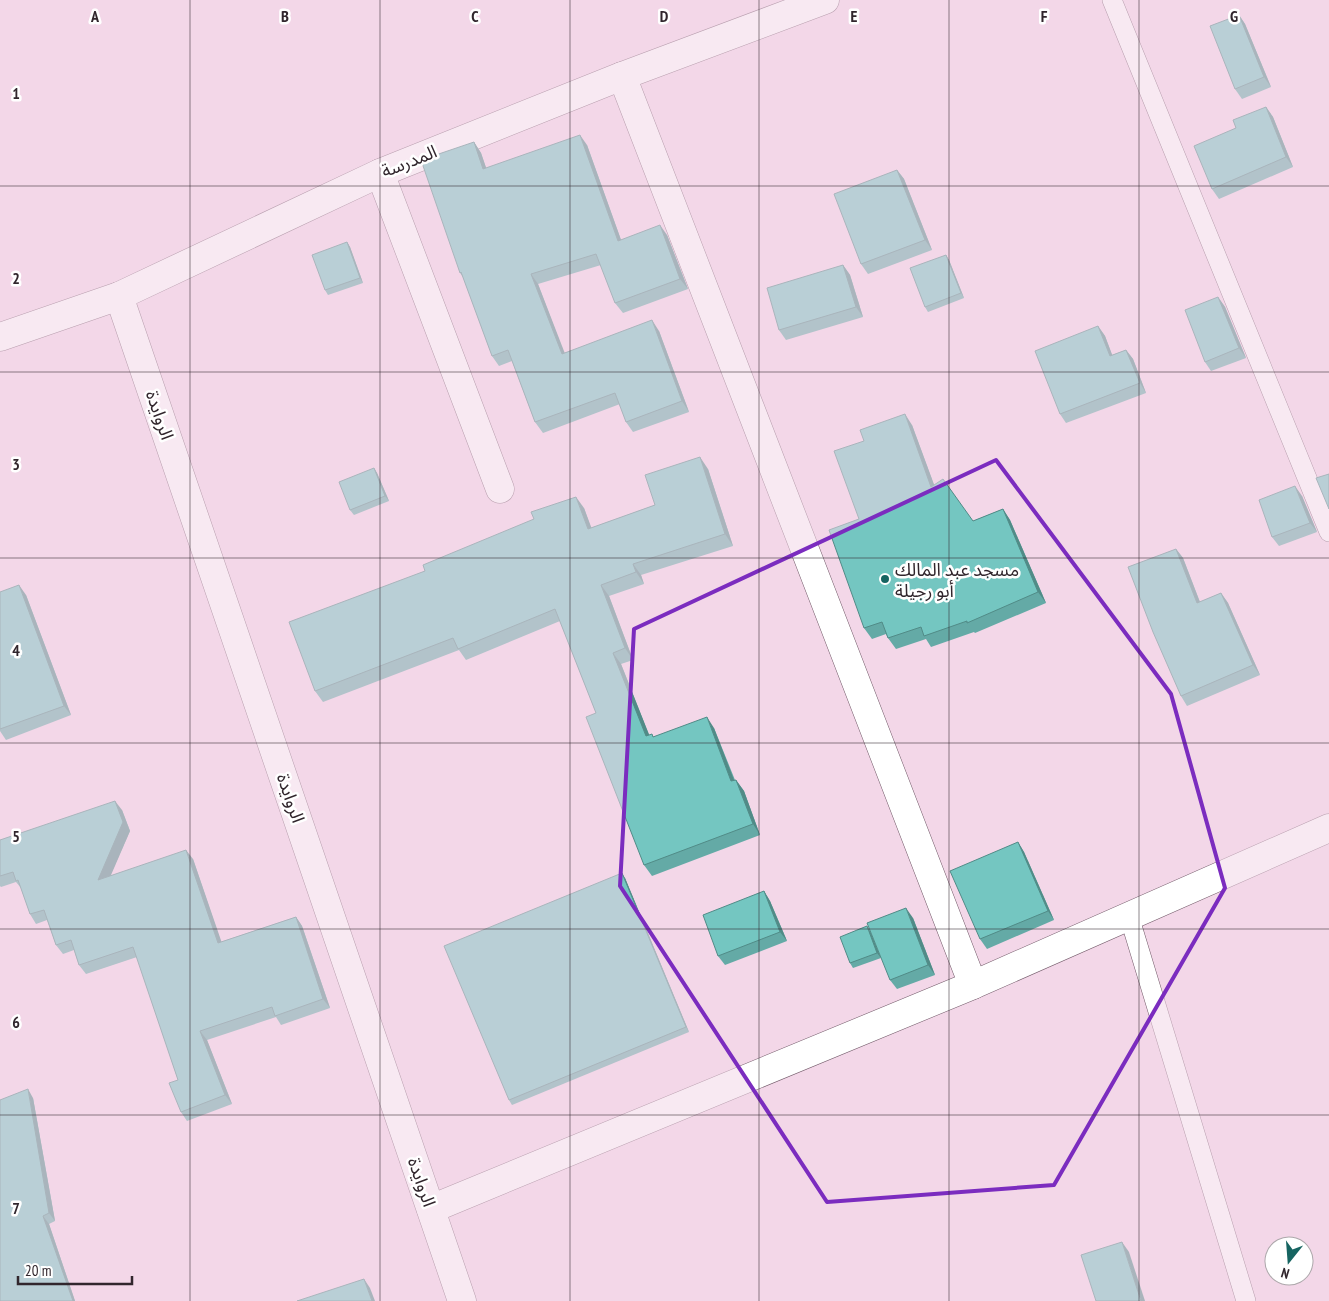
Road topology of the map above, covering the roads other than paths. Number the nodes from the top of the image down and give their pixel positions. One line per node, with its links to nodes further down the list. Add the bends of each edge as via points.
1 (825, 0): 3 (street, المدرسة)
2 (1112, 0): 8 (lane)
3 (622, 76): 4 (street, المدرسة); 11 (street)
4 (380, 172): 5 (street, المدرسة); 7 (street)
5 (119, 296): 6 (street, المدرسة); 12 (street, الروايدة)
6 (0, 337)
7 (500, 489)
8 (1329, 532)
9 (1329, 828): 10 (street)
10 (1129, 916): 11 (street); 14 (lane)
11 (973, 985): 12 (street)
12 (431, 1208): 13 (street, الروايدة)
13 (462, 1301)
14 (1246, 1301)

